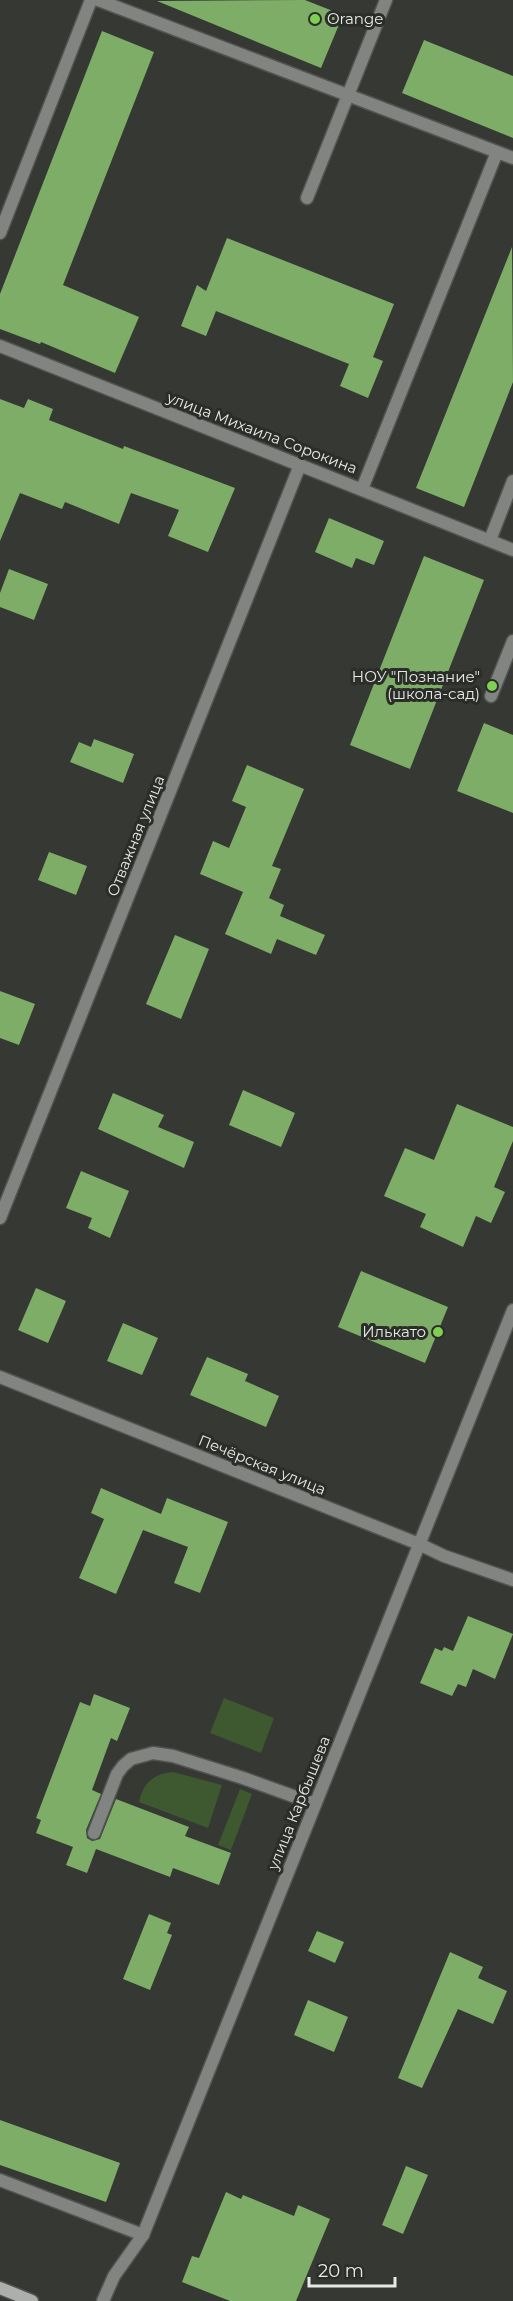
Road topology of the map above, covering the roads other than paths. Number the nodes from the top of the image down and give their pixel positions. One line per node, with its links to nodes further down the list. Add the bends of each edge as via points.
1 (91, 0): 8 (street)
2 (98, 0): 4 (street)
3 (386, 0): 4 (street)
4 (348, 95): 5 (street); 7 (street)
5 (497, 152): 6 (street); 12 (street)
6 (513, 158)
7 (307, 198)
8 (0, 233)
9 (0, 346): 10 (street, улица Михаила Сорокина)
10 (300, 465): 12 (street, улица Михаила Сорокина); 17 (street, Отважная улица)
11 (513, 481): 13 (street)
12 (362, 489): 13 (street, улица Михаила Сорокина)
13 (490, 540): 14 (street, улица Михаила Сорокина)
14 (513, 550)
15 (513, 641): 16 (street)
16 (491, 696)
17 (0, 1218)
18 (513, 1310): 20 (street, улица Карбышева)
19 (0, 1377): 20 (street, Печёрская улица)
20 (419, 1544): 21 (street, Печёрская улица, via 444,1557); 22 (street, улица Карбышева)
21 (513, 1580)
22 (315, 1804): 23 (street, via 173,1756 142,1755 117,1774); 25 (street, улица Карбышева)
23 (94, 1833)
24 (0, 2180): 25 (street)
25 (143, 2235): 28 (street, улица Карбышева, via 114,2276)
26 (0, 2288): 27 (main road)
27 (32, 2301)
28 (103, 2301)

